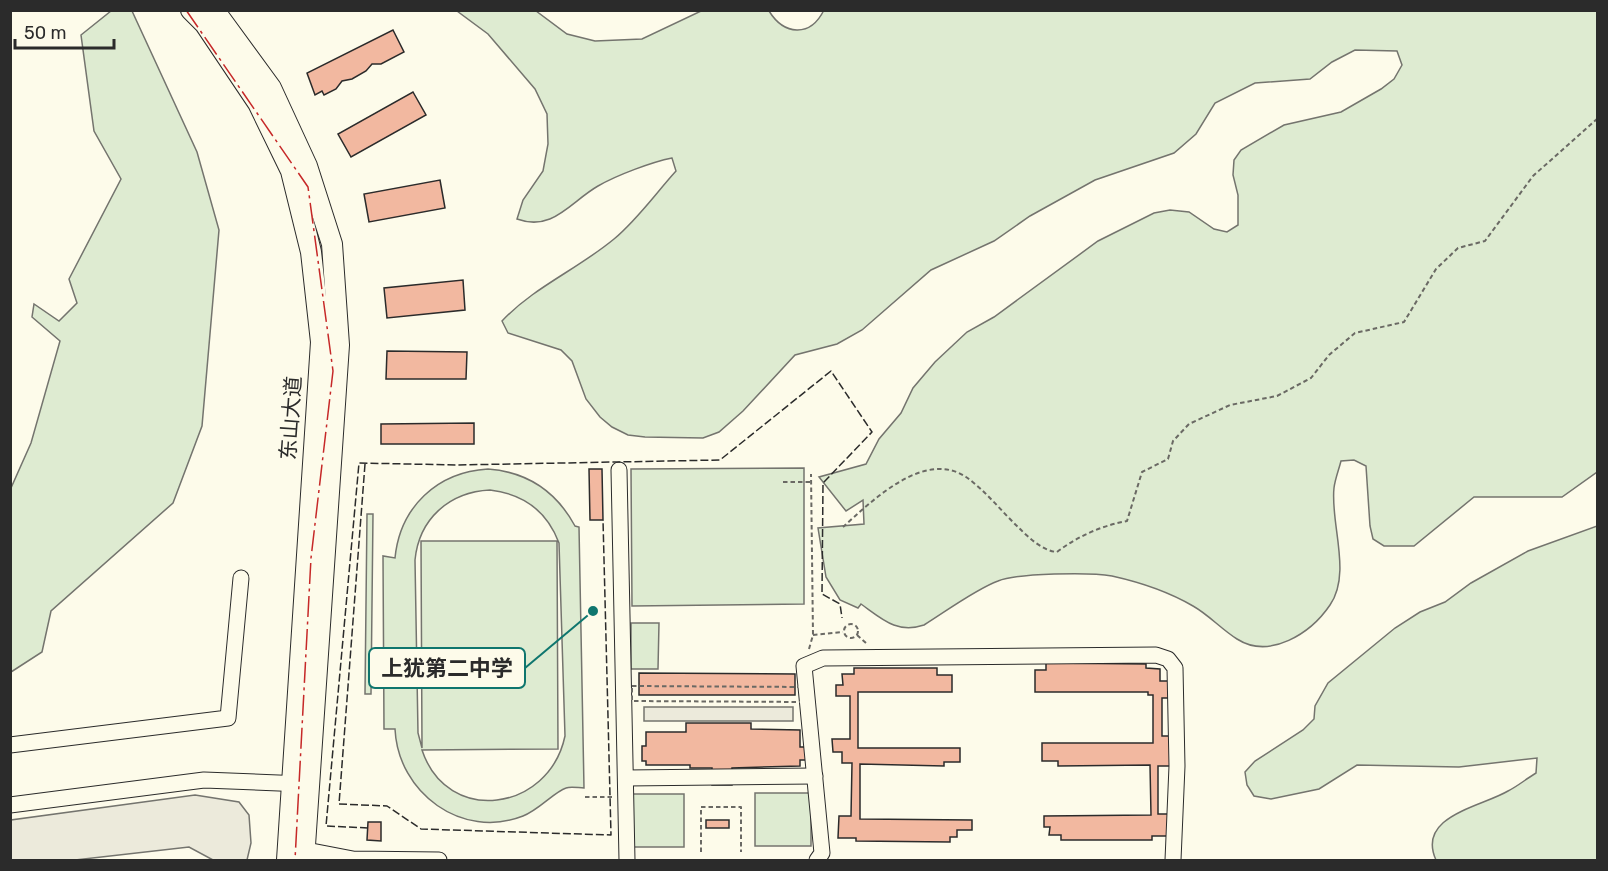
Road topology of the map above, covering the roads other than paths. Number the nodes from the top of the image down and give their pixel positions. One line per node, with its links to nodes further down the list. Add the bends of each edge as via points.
1 (191, 10): 8 (main road, 东山大道, via 205,24 258,104 291,171 311,252 321,342)
2 (214, 10): 8 (main road, 东山大道, via 271,88 307,166 332,244 339,345)
3 (619, 470): 7 (street)
4 (242, 578): 5 (street, via 228,718)
5 (10, 746)
6 (815, 776): 7 (street); 13 (street, via 822,854); 14 (street, via 804,666 823,658 1156,656 1168,659 1175,668 1177,766)
7 (626, 778): 12 (street)
8 (300, 784): 9 (street, via 204,780); 10 (main road, 东山大道)
9 (10, 805)
10 (296, 854): 11 (street)
11 (439, 861)
12 (627, 861)
13 (817, 861)
14 (1173, 861)

